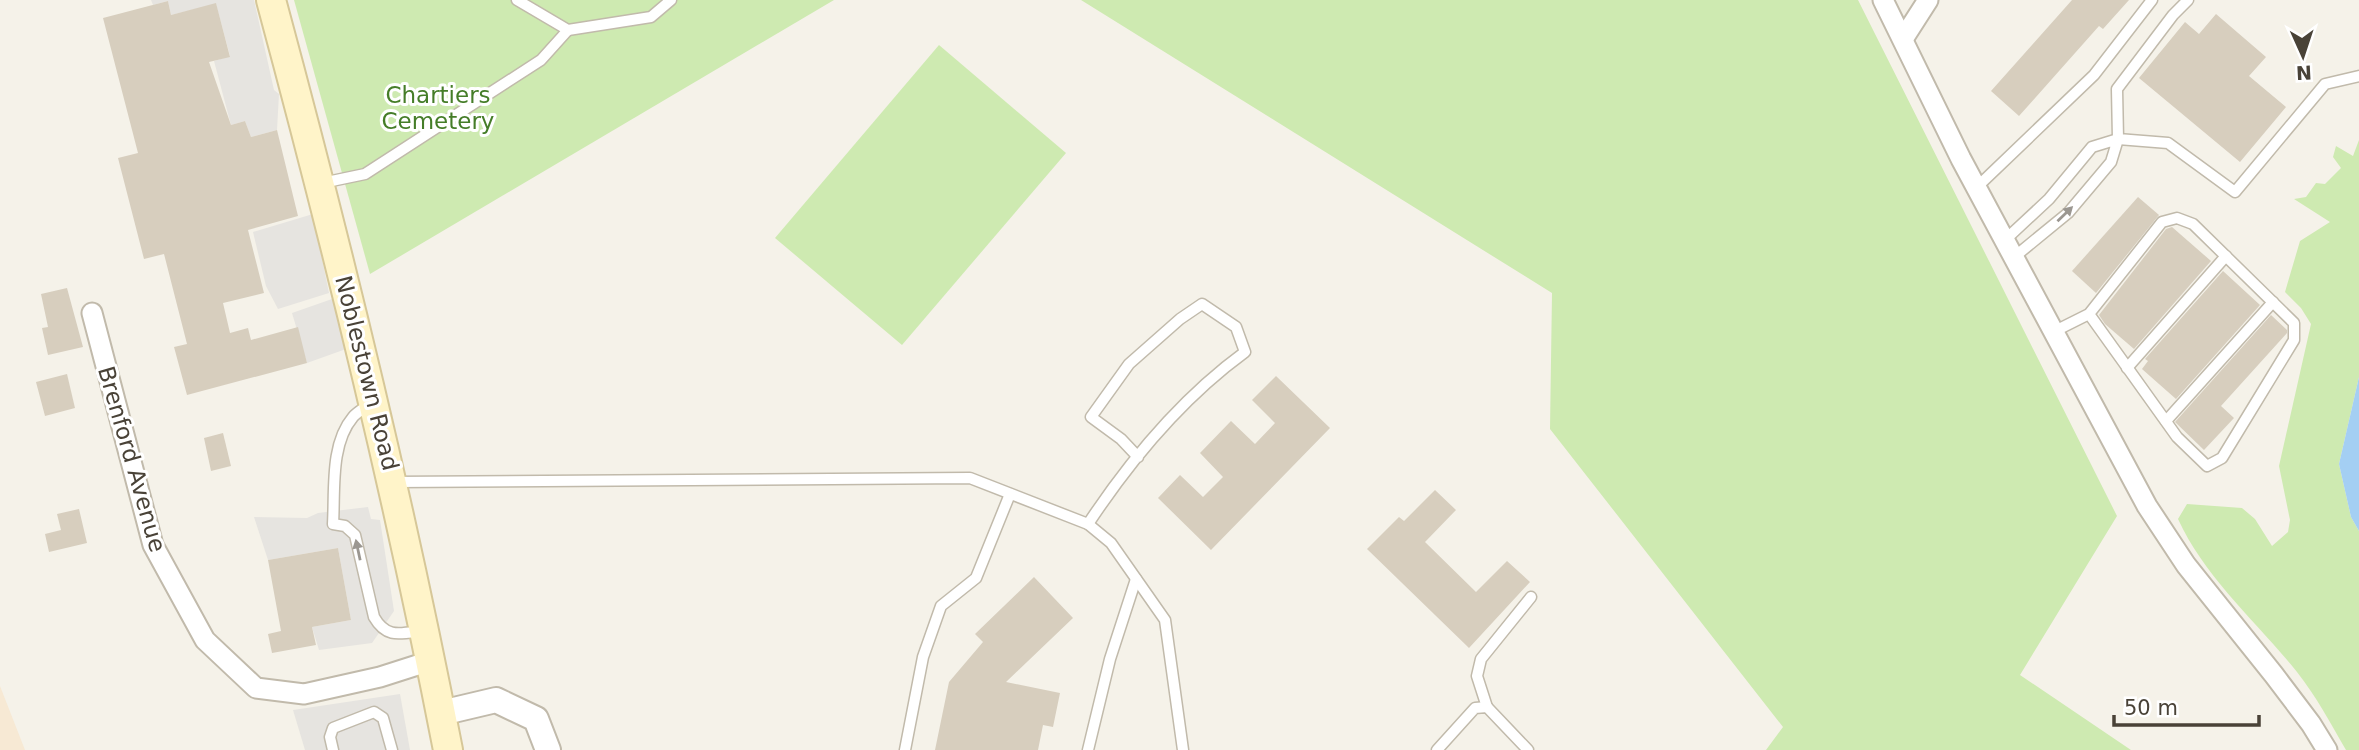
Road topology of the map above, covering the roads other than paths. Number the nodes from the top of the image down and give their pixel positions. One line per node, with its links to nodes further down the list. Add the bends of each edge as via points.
1 (271, 0): 12 (main road, Noblestown Road)
2 (517, 0): 8 (lane)
3 (671, 0): 8 (lane, via 651,17)
4 (1883, 0): 9 (street)
5 (1928, 0): 9 (street)
6 (2152, 0): 13 (lane, via 2094,75)
7 (2188, 0): 11 (lane, via 2117,89)
8 (568, 30): 12 (lane, via 541,60 365,174)
9 (1903, 39): 13 (street)
10 (2359, 76): 11 (lane, via 2325,84 2235,192 2168,143)
11 (2119, 139): 14 (lane, via 2092,148); 14 (lane, one-way to 11, via 2068,213 2110,162)
12 (321, 183): 21 (main road, Noblestown Road)
13 (1976, 188): 14 (street)
14 (2009, 249): 19 (street)
15 (2226, 256): 16 (lane); 18 (lane, via 2193,224 2177,218 2162,222); 20 (lane)
16 (2273, 302): 22 (lane); 22 (lane, via 2294,323 2294,340 2222,458 2207,466)
17 (92, 313): 30 (street, Brenford Avenue, via 153,545 205,640 256,688 304,694)
18 (2089, 314): 19 (lane); 20 (lane)
19 (2053, 332): 42 (street, via 2147,506 2186,565)
20 (2127, 368): 22 (lane)
21 (374, 402): 24 (main road, Noblestown Road); 29 (lane, one-way to 21, via 395,634 380,627 355,535 345,526 333,524 338,449 344,430 354,415)
22 (2166, 421)
23 (1138, 457): 23 (lane, via 1213,376 1245,352 1236,327 1202,304 1129,364 1091,417); 26 (lane)
24 (393, 482): 25 (lane, via 970,478); 29 (main road, Noblestown Road)
25 (1010, 494): 26 (lane); 37 (lane, via 976,578 941,606 923,657)
26 (1088, 524): 27 (lane, via 1111,543)
27 (1136, 579): 38 (lane); 39 (lane, via 1165,620)
28 (1531, 597): 31 (lane, via 1481,659 1477,676)
29 (424, 631): 30 (main road, Noblestown Road)
30 (430, 661): 32 (main road, Noblestown Road)
31 (1487, 707): 40 (lane, via 1475,708); 41 (lane)
32 (441, 713): 35 (main road, Noblestown Road); 36 (street, via 496,700 536,719)
33 (333, 750): 34 (lane, via 333,728 374,712 383,718)
34 (392, 750)
35 (448, 750)
36 (548, 750)
37 (905, 750)
38 (1088, 750)
39 (1183, 750)
40 (1437, 750)
41 (1528, 750)
42 (2327, 750)

